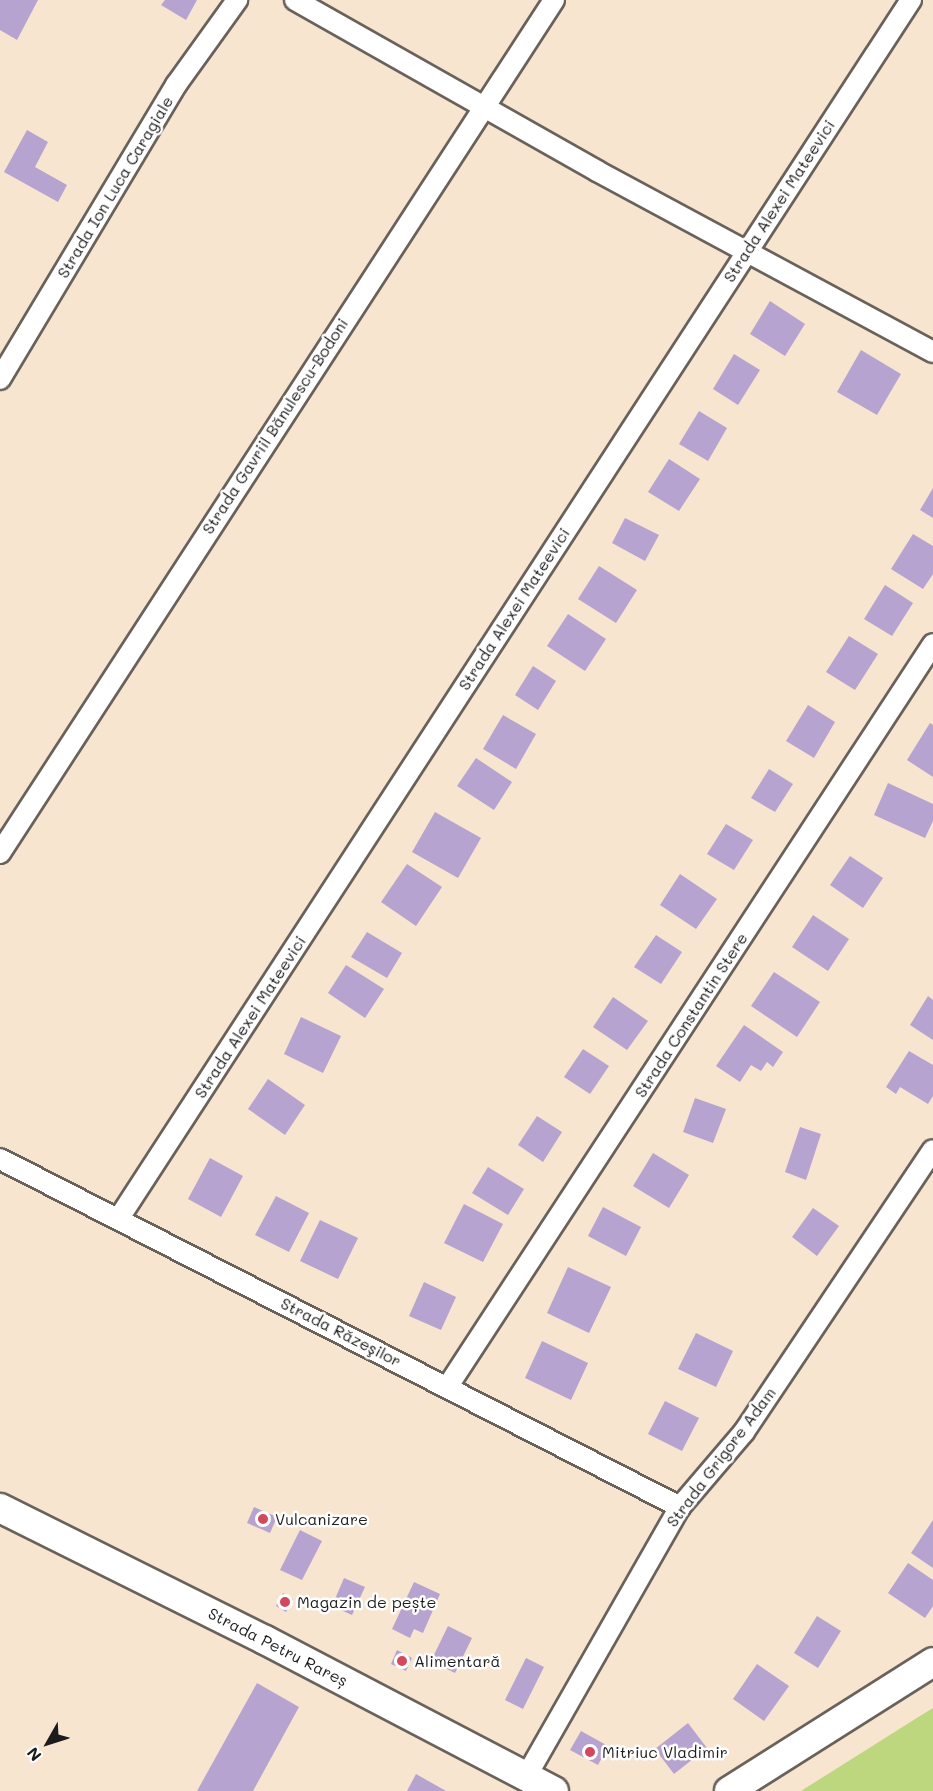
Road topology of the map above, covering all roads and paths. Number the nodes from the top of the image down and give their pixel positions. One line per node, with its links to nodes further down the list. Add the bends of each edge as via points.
1 (237, 0): 8 (street, Strada Ion Luca Caragiale, via 176,85)
2 (295, 0): 5 (street)
3 (554, 0): 5 (street, Strada Gavriil Bănulescu-Bodoni)
4 (911, 0): 6 (street, Strada Alexei Mateevici)
5 (482, 106): 6 (street); 10 (street, Strada Gavriil Bănulescu-Bodoni)
6 (747, 249): 7 (street); 13 (street, Strada Alexei Mateevici)
7 (933, 352)
8 (0, 379)
9 (933, 644): 14 (street, Strada Constantin Stere)
10 (0, 854)
11 (933, 1150): 15 (street, Strada Grigore Adam, via 744,1432)
12 (0, 1159): 13 (street, Strada Răzeşilor)
13 (119, 1218): 14 (street, Strada Răzeşilor)
14 (448, 1386): 15 (street, Strada Răzeşilor)
15 (680, 1507): 18 (street, Strada Grigore Adam)
16 (0, 1508): 18 (main road, Strada Petru Rareș)
17 (933, 1662): 20 (main road)
18 (526, 1775): 19 (main road, Strada Petru Rareș)
19 (554, 1791)
20 (729, 1791)

